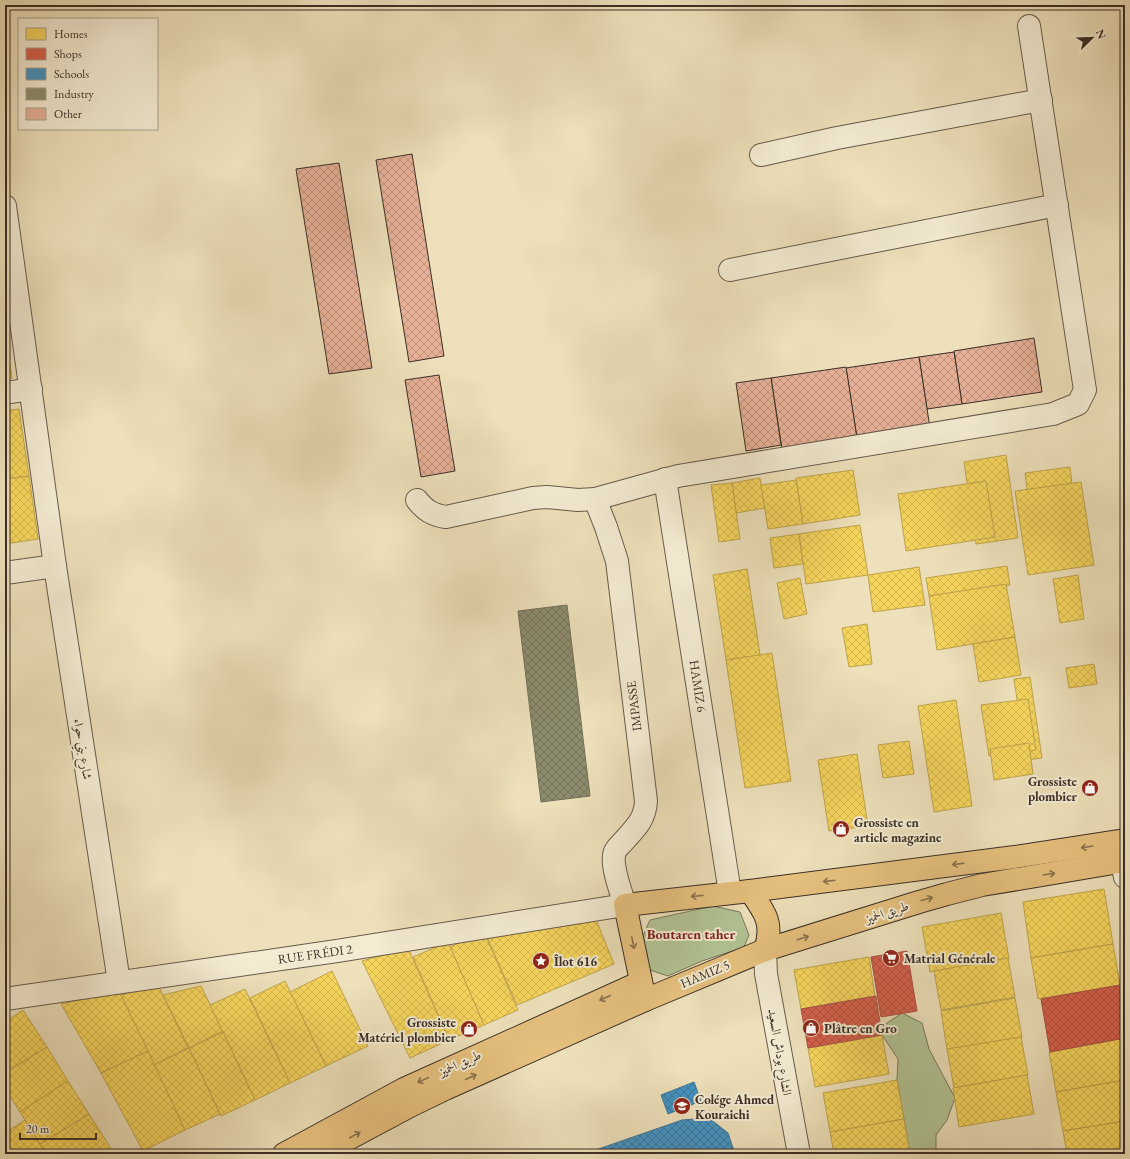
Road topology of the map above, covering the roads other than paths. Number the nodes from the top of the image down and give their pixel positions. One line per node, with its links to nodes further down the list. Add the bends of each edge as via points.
1 (1029, 26): 2 (street)
2 (1041, 100): 3 (street, via 837,138); 4 (street)
3 (761, 155)
4 (1057, 205): 7 (street); 10 (street, via 1085,390 1078,404 1053,414)
5 (5, 206): 6 (street, شارع بني حواء)
6 (7, 238): 8 (street, شارع بني حواء)
7 (730, 270)
8 (31, 389): 9 (street); 13 (street, شارع بني حواء)
9 (5, 393)
10 (665, 479): 11 (street); 17 (street, HAMIZ 6)
11 (595, 499): 12 (street, via 533,498 446,517 434,515 424,509); 18 (street, IMPASSE, via 617,561 646,801 646,812 640,823 614,855 614,865)
12 (417, 500)
13 (55, 566): 14 (street); 20 (street, شارع بني حواء)
14 (5, 573)
15 (1125, 840): 17 (main road, one-way to 17, via 1015,857)
16 (1124, 867): 19 (main road, طريق الحميز, one-way to 16, via 982,885)
17 (740, 892): 18 (main road, one-way to 18); 19 (main road, via 764,910 768,921 769,939)
18 (625, 905): 20 (street, RUE FRÉDI 2, via 336,952); 21 (main road, one-way to 21)
19 (765, 950): 21 (main road, HAMIZ 5); 25 (street, الشارع بوداش السعيد, via 766,974)
20 (119, 982): 22 (street, RUE FRÉDI 2)
21 (643, 991): 23 (main road, طريق الحميز, one-way to 23, via 404,1089); 24 (main road, طريق الحميز, one-way to 21, via 418,1101)
22 (5, 998)
23 (284, 1154)
24 (320, 1154)
25 (799, 1154)

